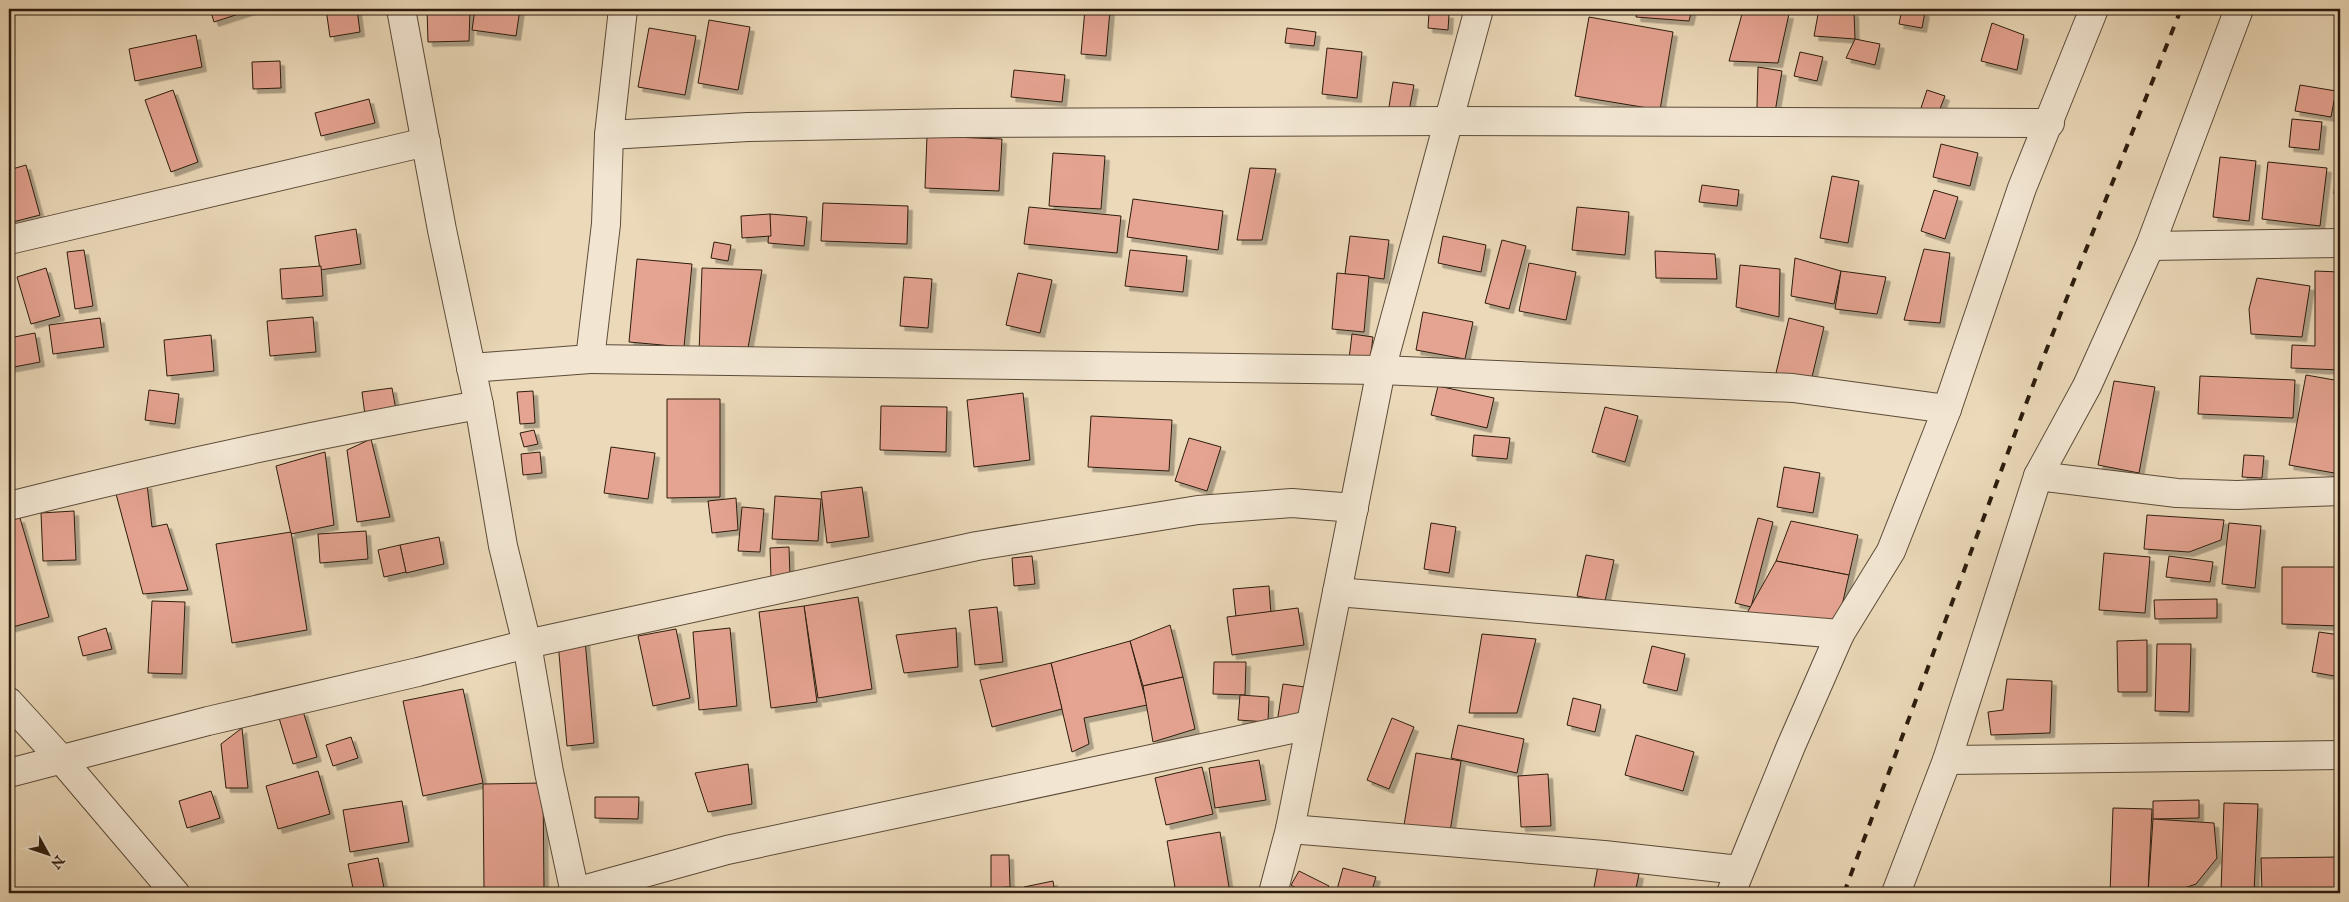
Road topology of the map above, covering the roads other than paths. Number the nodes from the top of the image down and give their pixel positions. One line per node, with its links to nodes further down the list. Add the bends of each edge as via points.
1 (402, 9): 9 (street)
2 (623, 9): 8 (street)
3 (1479, 9): 6 (street)
4 (2094, 9): 7 (street)
5 (2239, 9): 12 (street)
6 (1449, 121): 7 (street); 8 (street, via 793,126); 15 (street)
7 (2050, 123): 17 (street, via 2022,188)
8 (609, 135): 13 (street, via 606,224)
9 (426, 142): 10 (street); 14 (street)
10 (9, 240)
11 (2340, 243): 12 (street)
12 (2150, 246): 18 (street, via 2087,386)
13 (590, 359): 14 (street); 15 (street)
14 (471, 368): 16 (street)
15 (1381, 370): 17 (street, via 1793,388); 21 (street)
16 (479, 405): 20 (street, via 337,430 127,476); 24 (street, via 503,546)
17 (1947, 409): 23 (street, via 1891,551)
18 (2038, 476): 19 (street, via 2177,494); 29 (street)
19 (2340, 491)
20 (9, 506)
21 (1354, 508): 22 (street); 24 (street, via 1292,503 1198,510 986,544)
22 (1337, 592): 23 (street); 26 (street)
23 (1840, 634): 32 (street)
24 (527, 644): 28 (street); 34 (street)
25 (9, 702): 28 (street)
26 (1310, 725): 31 (street); 34 (street, via 727,850)
27 (2340, 755): 29 (street)
28 (61, 759): 30 (street); 33 (street)
29 (1947, 760): 36 (street)
30 (9, 773)
31 (1290, 829): 32 (street, via 1604,855); 35 (street)
32 (1735, 882)
33 (175, 893)
34 (574, 893)
35 (1273, 893)
36 (1896, 893)

